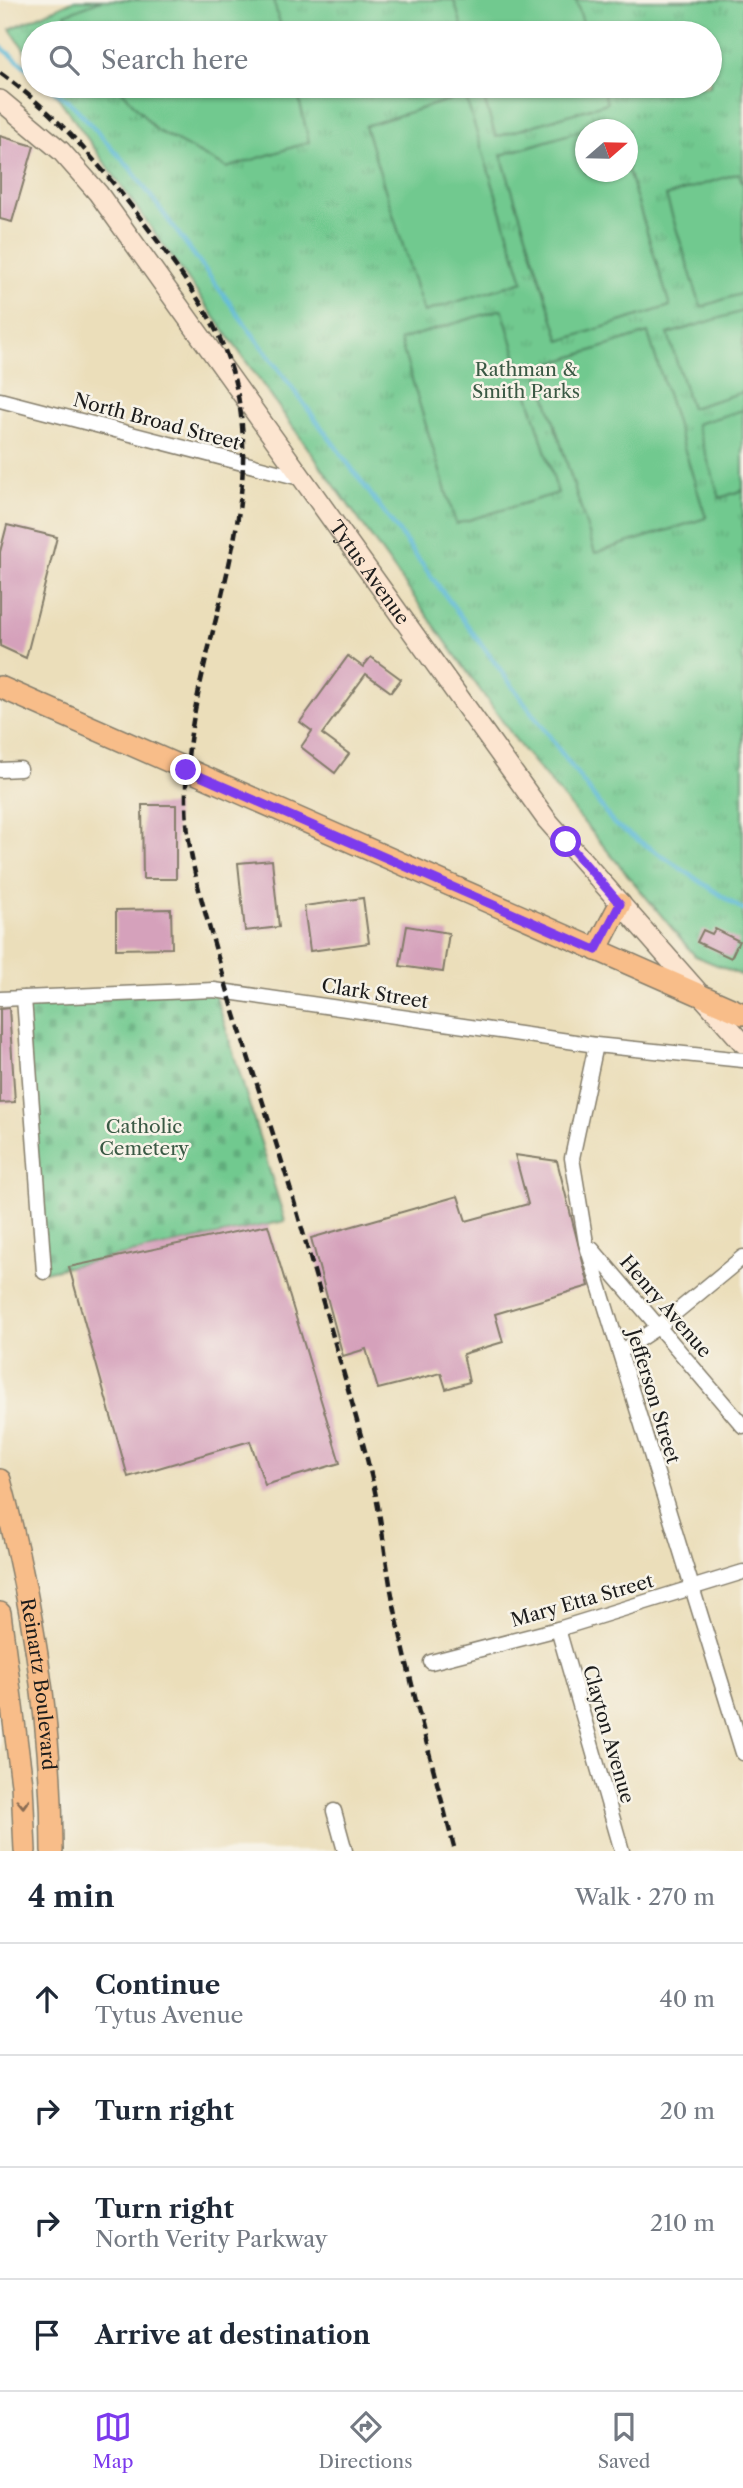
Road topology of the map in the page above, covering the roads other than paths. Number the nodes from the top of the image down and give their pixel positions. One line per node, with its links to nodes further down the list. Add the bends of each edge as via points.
1 (0, 100): 3 (street, Tytus Avenue, via 86,177)
2 (0, 400): 3 (street, North Broad Street)
3 (304, 479): 7 (street, Tytus Avenue, via 547,820)
4 (0, 687): 8 (main road)
5 (20, 769): 6 (street)
6 (0, 770)
7 (620, 904): 8 (main road); 9 (street, Tytus Avenue)
8 (596, 950): 9 (main road)
9 (703, 997): 12 (main road); 13 (street, Tytus Avenue)
10 (24, 998): 11 (street, Clark Street); 14 (street, Clark Street, via 214,990); 18 (street)
11 (0, 999)
12 (743, 1014)
13 (743, 1043)
14 (596, 1045): 15 (street, Clark Street); 16 (street, Jefferson Street, via 572,1158)
15 (743, 1060)
16 (586, 1243): 19 (street, Henry Avenue); 20 (street, Jefferson Street)
17 (743, 1257): 19 (street)
18 (44, 1272)
19 (658, 1327): 20 (street); 21 (street, Henry Avenue)
20 (620, 1352): 24 (street, Jefferson Street)
21 (743, 1426)
22 (0, 1480): 31 (main road, Reinartz Boulevard, via 26,1584 43,1688)
23 (743, 1572): 24 (street, Mary Etta Street)
24 (695, 1588): 26 (street, Mary Etta Street); 28 (street, Jefferson Street)
25 (0, 1613): 30 (main road, Reinartz Boulevard, one-way to 30, via 22,1784)
26 (558, 1629): 27 (street, Mary Etta Street); 33 (street, Clayton Avenue)
27 (431, 1662)
28 (743, 1753)
29 (334, 1811): 32 (street)
30 (24, 1851)
31 (52, 1851)
32 (345, 1851)
33 (622, 1851)

